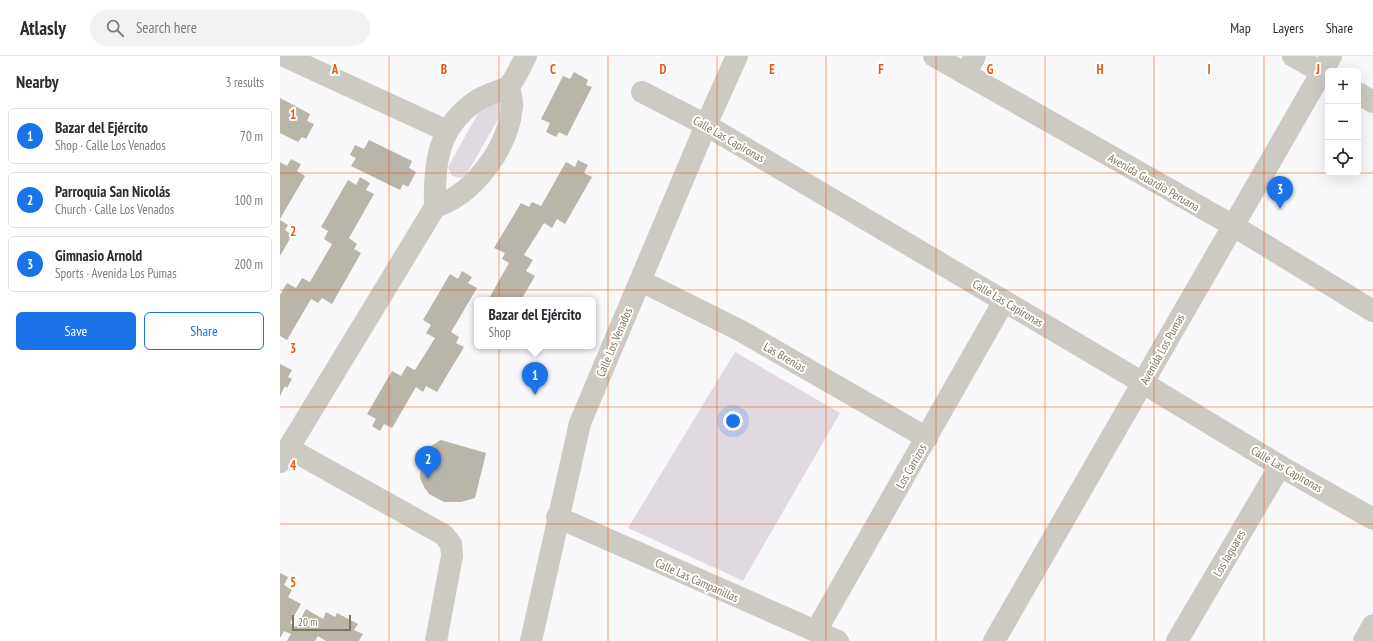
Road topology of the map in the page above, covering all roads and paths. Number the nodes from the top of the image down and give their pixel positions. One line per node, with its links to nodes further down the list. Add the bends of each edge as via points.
1 (284, 56): 14 (street)
2 (526, 56): 9 (street)
3 (737, 56): 13 (street, Calle Los Venados)
4 (934, 56): 6 (street, Avenida Guardia Peruana)
5 (1293, 56): 7 (street)
6 (970, 65): 16 (street, Avenida Guardia Peruana)
7 (1327, 68)
8 (1325, 71): 16 (street, Avenida Los Pumas)
9 (509, 86): 14 (street, via 476,100 455,119); 15 (street, via 513,106 494,157 466,190 449,203)
10 (642, 92): 13 (street, Calle Las Capironas)
11 (1361, 95): 12 (street)
12 (1373, 102)
13 (706, 125): 17 (street, Calle Los Venados); 18 (street, Calle Las Capironas)
14 (447, 131): 15 (street, via 434,171)
15 (435, 207): 22 (street)
16 (1232, 225): 19 (street, Avenida Guardia Peruana); 20 (street, Avenida Los Pumas)
17 (641, 281): 21 (street, Las Brenias, via 741,331); 24 (street, Calle Los Venados, via 580,423)
18 (1004, 301): 20 (street, Calle Las Capironas); 21 (street, Los Carrizos)
19 (1373, 311)
20 (1143, 383): 23 (street, Calle Las Capironas); 31 (street, Avenida Los Pumas)
21 (927, 438): 27 (street, Los Carrizos)
22 (284, 455): 28 (street, via 444,535 451,544 452,556)
23 (1280, 466): 25 (street, Calle Las Capironas); 32 (street, Los Jaguares)
24 (557, 517): 27 (street, Calle Las Campanillas); 29 (street, Calle Los Venados)
25 (1373, 519)
26 (1373, 624): 33 (street)
27 (816, 631): 30 (street, Calle Las Campanillas)
28 (436, 641)
29 (531, 641)
30 (838, 641)
31 (994, 641)
32 (1177, 641)
33 (1364, 641)

